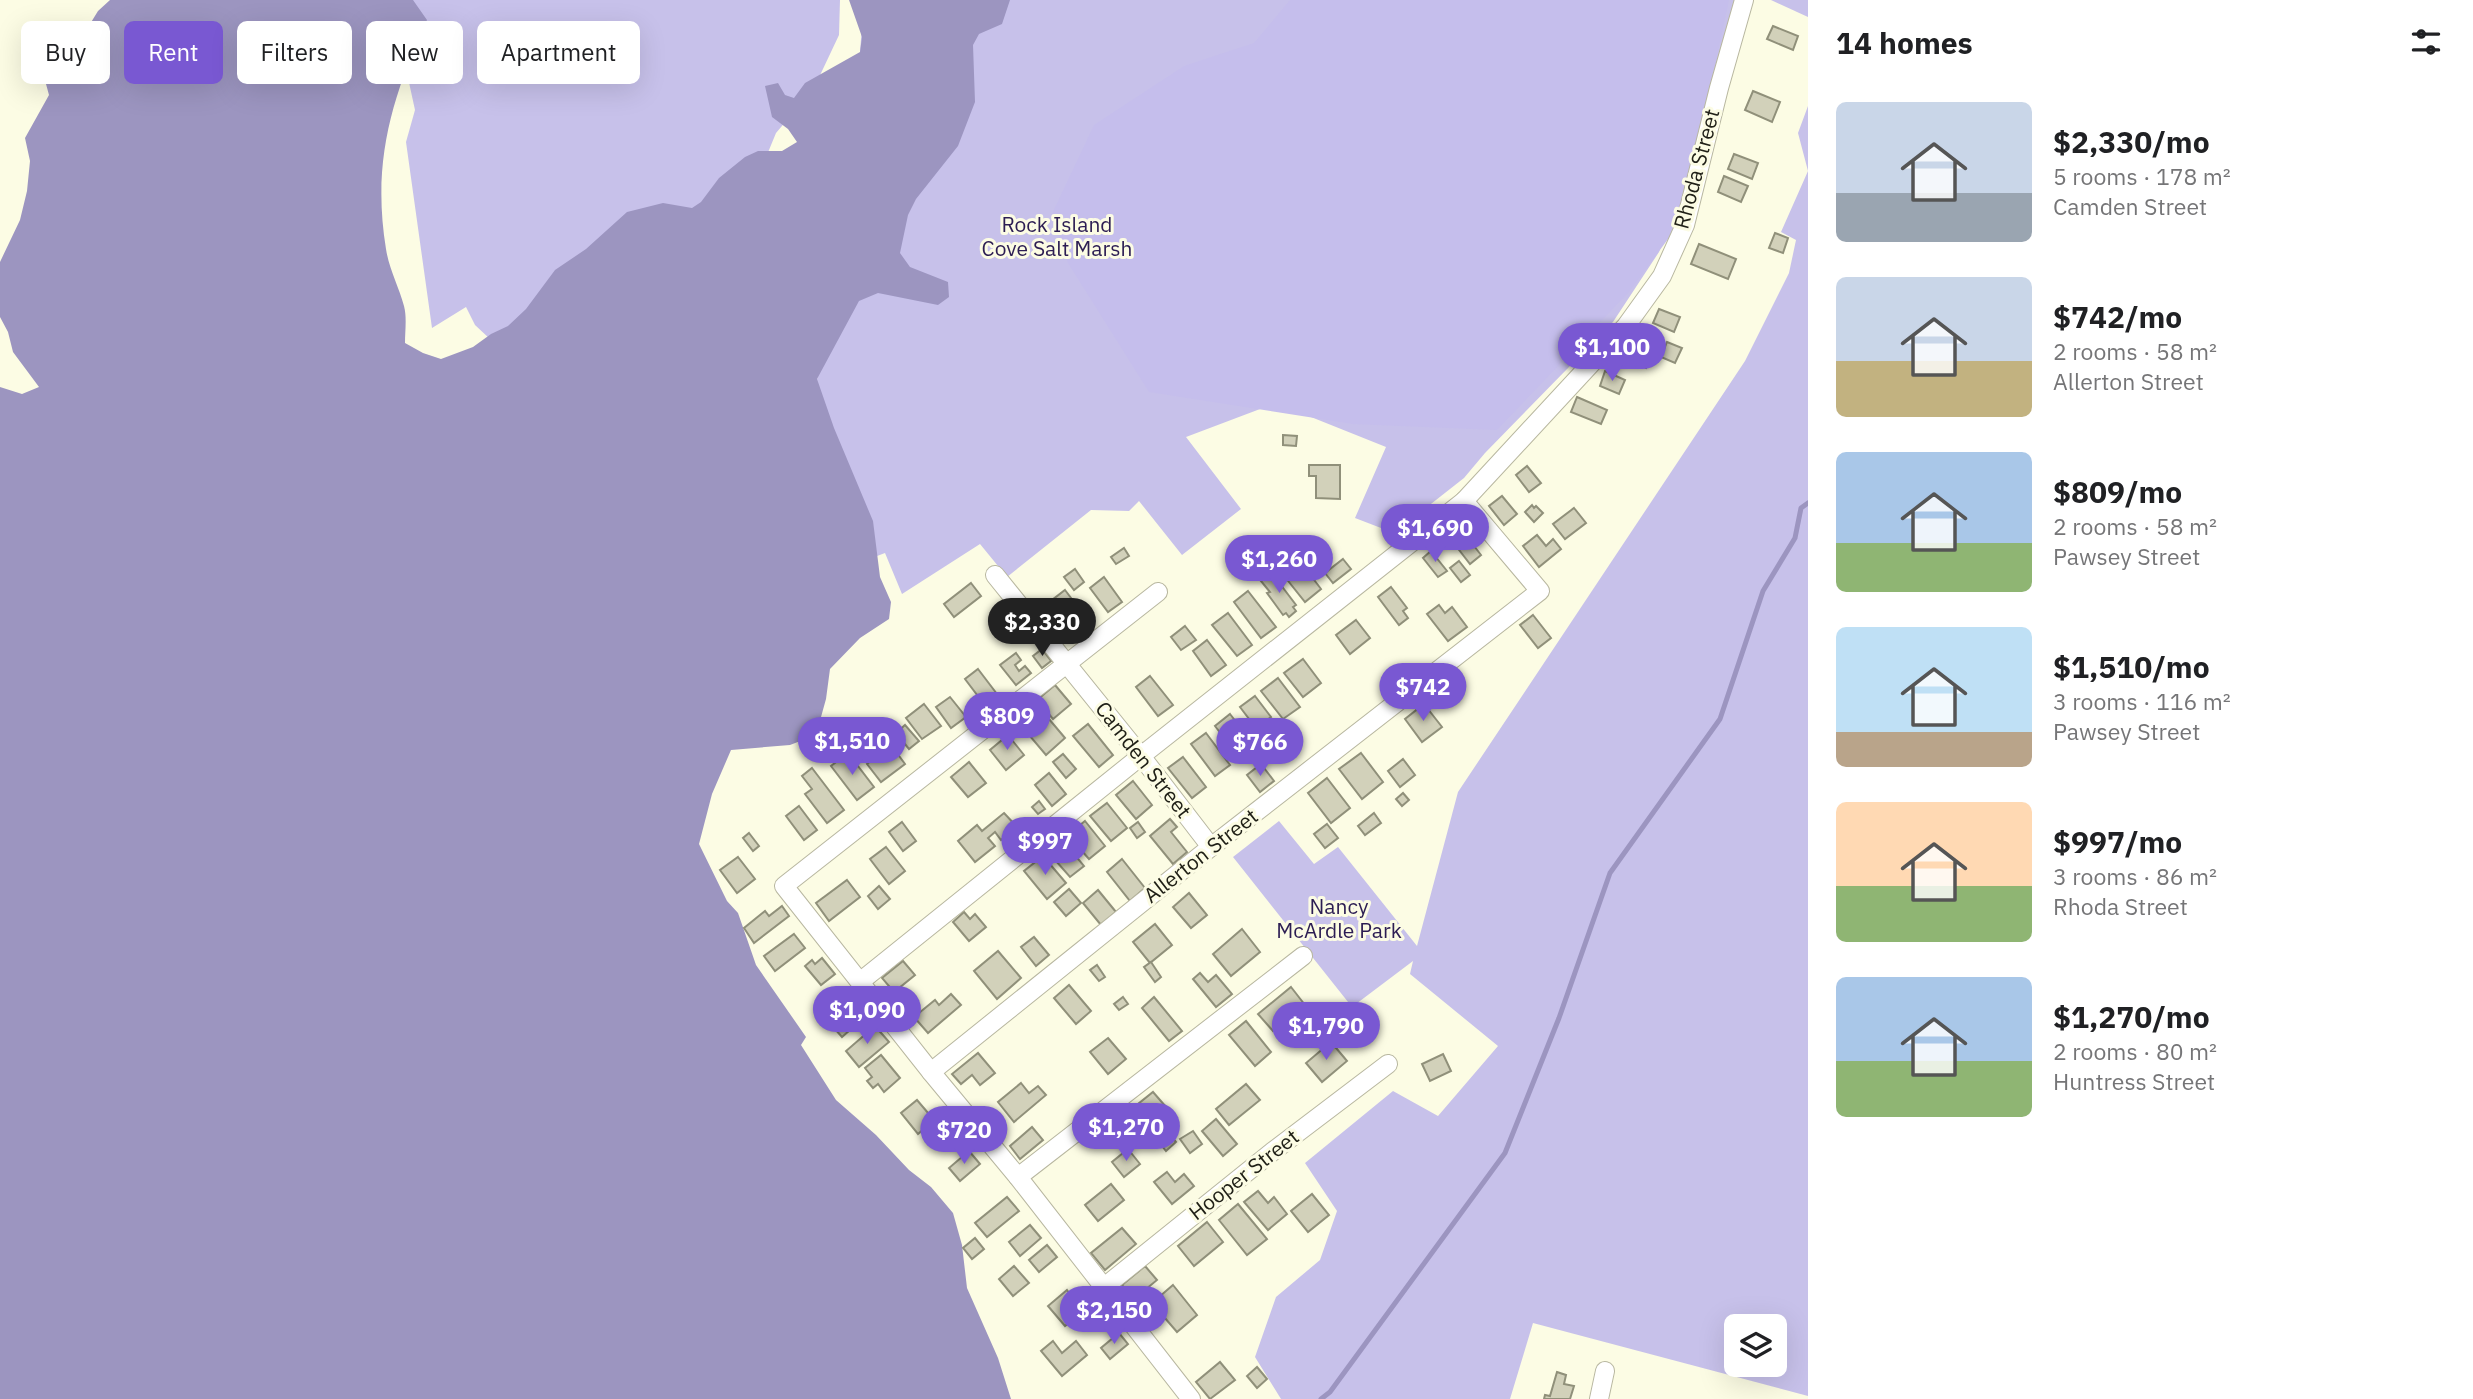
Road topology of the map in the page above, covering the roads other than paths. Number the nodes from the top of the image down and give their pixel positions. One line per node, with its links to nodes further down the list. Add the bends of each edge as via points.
1 (1744, 0): 2 (street, Rhoda Street, via 1685,225 1662,276 1626,326)
2 (1464, 501): 6 (street, Rhoda Street); 7 (street, Allerton Street, via 1540,590)
3 (995, 575): 5 (street, Camden Street)
4 (1158, 592): 5 (street)
5 (1067, 664): 6 (street, Camden Street); 9 (street, via 784,886)
6 (1141, 756): 7 (street, Camden Street); 9 (street, Rhoda Street)
7 (1211, 847): 11 (street, Allerton Street)
8 (1303, 956): 12 (street)
9 (861, 981): 11 (street)
10 (1388, 1064): 13 (street, Hooper Street)
11 (930, 1072): 12 (street)
12 (1018, 1177): 13 (street)
13 (1103, 1288): 15 (street)
14 (1605, 1371): 16 (street)
15 (1191, 1399)
16 (1599, 1399)

